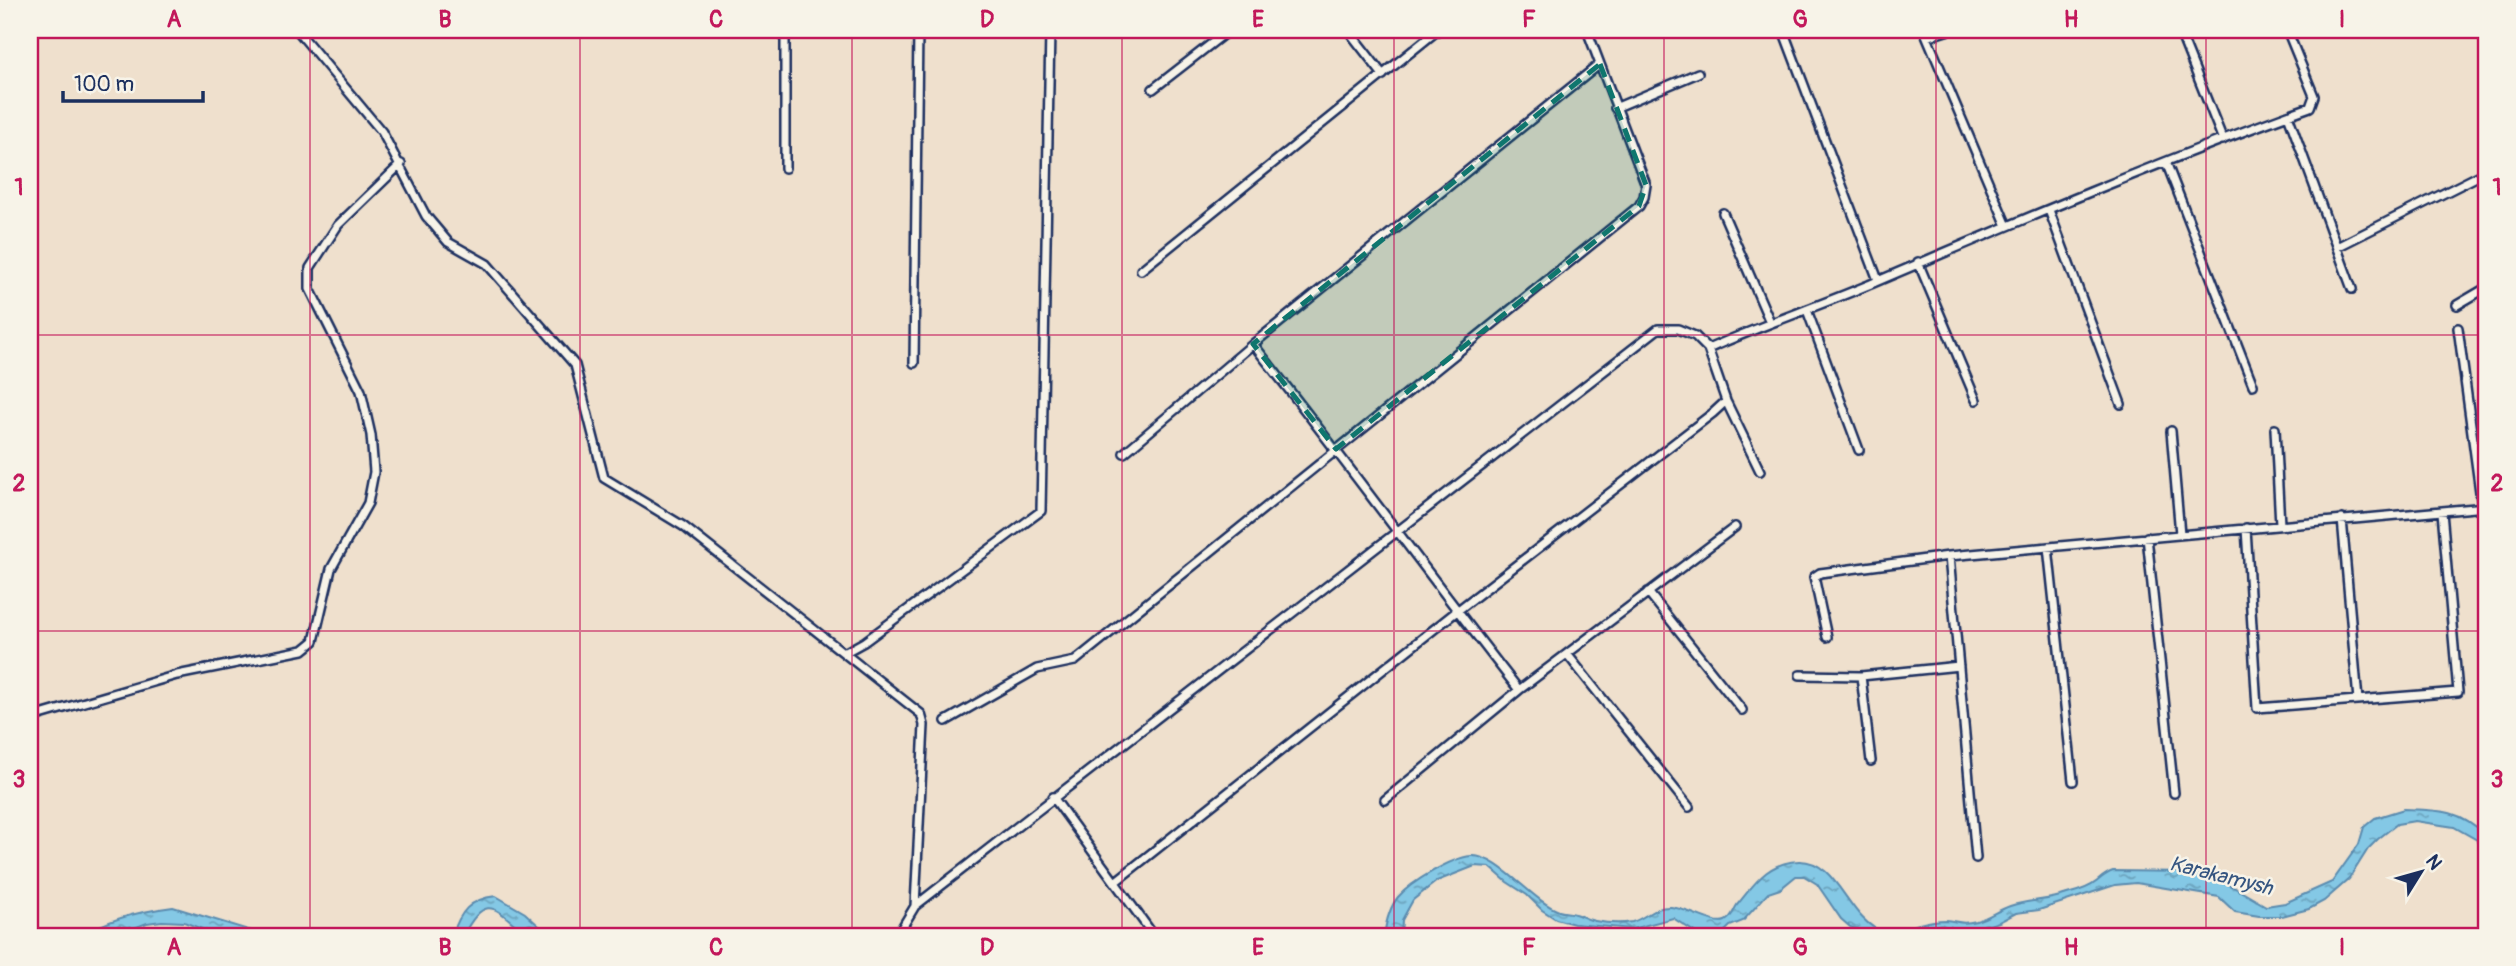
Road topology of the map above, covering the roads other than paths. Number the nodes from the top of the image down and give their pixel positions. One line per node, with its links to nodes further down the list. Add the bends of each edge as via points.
1 (297, 30): 22 (street, via 382,131)
2 (785, 30): 23 (street)
3 (918, 30): 40 (street)
4 (1050, 30): 65 (street, via 1041,511)
5 (1229, 30): 17 (street)
6 (1348, 30): 16 (street)
7 (1438, 30): 16 (street)
8 (1587, 30): 14 (street)
9 (1783, 30): 31 (street)
10 (1949, 30): 13 (street)
11 (2179, 30): 20 (street)
12 (2287, 30): 19 (street, via 2314,96 2310,107)
13 (1926, 33): 27 (street)
14 (1600, 64): 18 (street); 38 (street)
15 (1698, 73): 18 (street)
16 (1383, 75): 30 (street)
17 (1153, 89)
18 (1615, 108): 47 (street, via 1646,185 1639,206)
19 (2288, 115): 20 (street); 28 (street)
20 (2223, 140): 21 (street)
21 (2166, 162): 25 (street); 41 (street)
22 (401, 164): 65 (street, via 426,216 448,242 487,264 575,366 604,478 682,526); 73 (street, via 338,225 310,268 310,289 360,391 374,472 368,503 331,569 314,641 303,650 177,675)
23 (785, 168)
24 (2486, 172): 28 (street)
25 (2049, 211): 27 (street); 44 (street)
26 (1723, 213): 36 (street)
27 (2007, 226): 29 (street)
28 (2337, 247): 33 (street)
29 (1918, 262): 31 (street); 42 (street)
30 (1141, 270)
31 (1878, 280): 35 (street)
32 (2486, 288): 34 (street)
33 (2352, 289)
34 (2457, 305)
35 (1807, 310): 36 (street); 48 (street)
36 (1769, 322): 39 (street)
37 (2458, 328): 51 (street)
38 (1253, 344): 47 (street); 49 (street)
39 (1708, 349): 43 (street); 57 (street, via 1695,336 1678,329 1658,329)
40 (914, 363)
41 (2253, 385)
42 (1976, 400)
43 (1726, 401): 50 (street); 63 (street)
44 (2121, 404)
45 (2275, 429): 54 (street)
46 (2171, 431): 58 (street)
47 (1336, 449): 57 (street); 74 (street, via 1075,661 1037,669)
48 (1859, 450)
49 (1124, 453)
50 (1760, 471)
51 (2484, 507): 52 (street)
52 (2442, 512): 53 (street); 71 (street, via 2458,692)
53 (2343, 519): 54 (street); 71 (street)
54 (2280, 525): 56 (street)
55 (1735, 527): 62 (street)
56 (2246, 528): 58 (street); 71 (street, via 2257,708)
57 (1396, 531): 63 (street); 78 (street)
58 (2180, 534): 59 (street)
59 (2147, 537): 60 (street); 77 (street)
60 (2048, 547): 61 (street); 76 (street)
61 (1950, 556): 64 (street, via 1814,577); 67 (street)
62 (1648, 592): 66 (street); 72 (street)
63 (1457, 611): 70 (street); 82 (street)
64 (1827, 638)
65 (844, 653): 83 (street, via 921,714)
66 (1567, 654): 70 (street); 80 (street)
67 (1959, 666): 69 (street); 81 (street)
68 (1800, 675): 69 (street)
69 (1861, 676): 75 (street)
70 (1519, 690): 79 (street)
71 (2358, 700)
72 (1742, 710)
73 (30, 718)
74 (946, 721)
75 (1871, 761)
76 (2073, 781)
77 (2174, 793)
78 (1053, 797): 82 (street); 83 (street)
79 (1385, 800)
80 (1689, 807)
81 (1976, 858)
82 (1115, 882): 85 (street)
83 (915, 906): 84 (street)
84 (897, 936)
85 (1154, 936)

